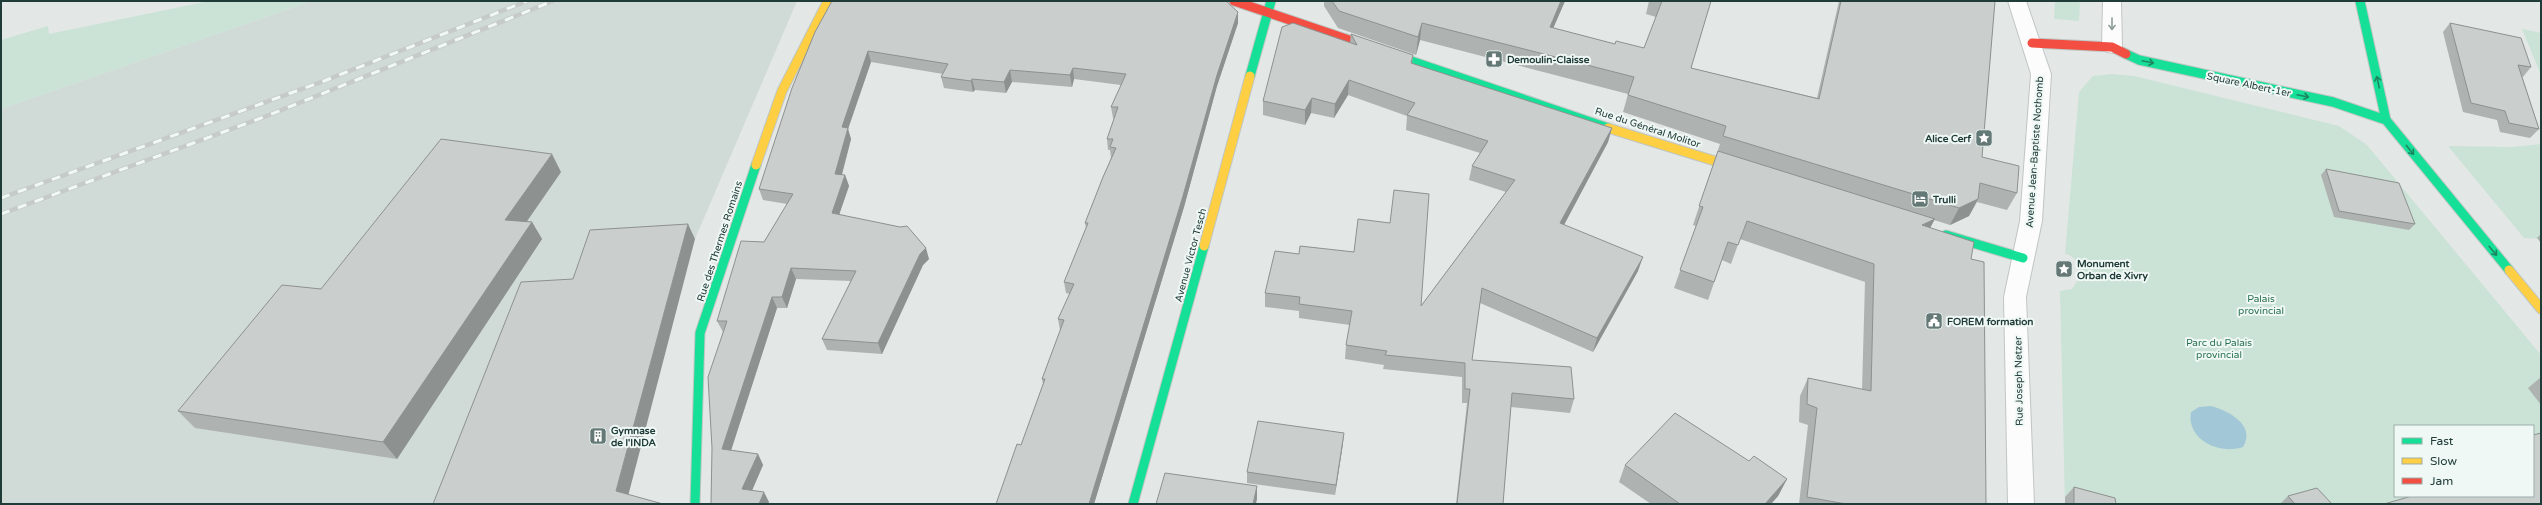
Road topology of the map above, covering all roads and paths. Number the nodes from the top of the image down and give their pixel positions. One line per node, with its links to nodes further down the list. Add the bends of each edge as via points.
1 (828, 1): 15 (street, Rue des Thermes Romains, via 782,91 730,238 700,333)
2 (1234, 1): 7 (street, Rue du Général Molitor)
3 (1271, 1): 7 (street, Avenue Victor Tesch)
4 (2016, 1): 8 (street, Avenue Jean-Baptiste Nothomb)
5 (2112, 1): 9 (street, one-way to 9)
6 (2360, 1): 10 (street, one-way to 6)
7 (1268, 12): 11 (street, Rue du Général Molitor, via 1630,135); 16 (street, Avenue Victor Tesch)
8 (2032, 43): 9 (street, Square Albert-1er); 13 (street, Avenue Jean-Baptiste Nothomb, via 2041,74 2031,221)
9 (2112, 47): 10 (street, Square Albert-1er, one-way to 10, via 2139,60 2333,102)
10 (2386, 120): 14 (street, one-way to 14)
11 (1752, 172)
12 (1940, 233): 13 (street)
13 (2023, 258): 17 (street, Rue Joseph Netzer, via 2016,297)
14 (2541, 309)
15 (695, 504)
16 (1133, 504)
17 (2021, 504)

